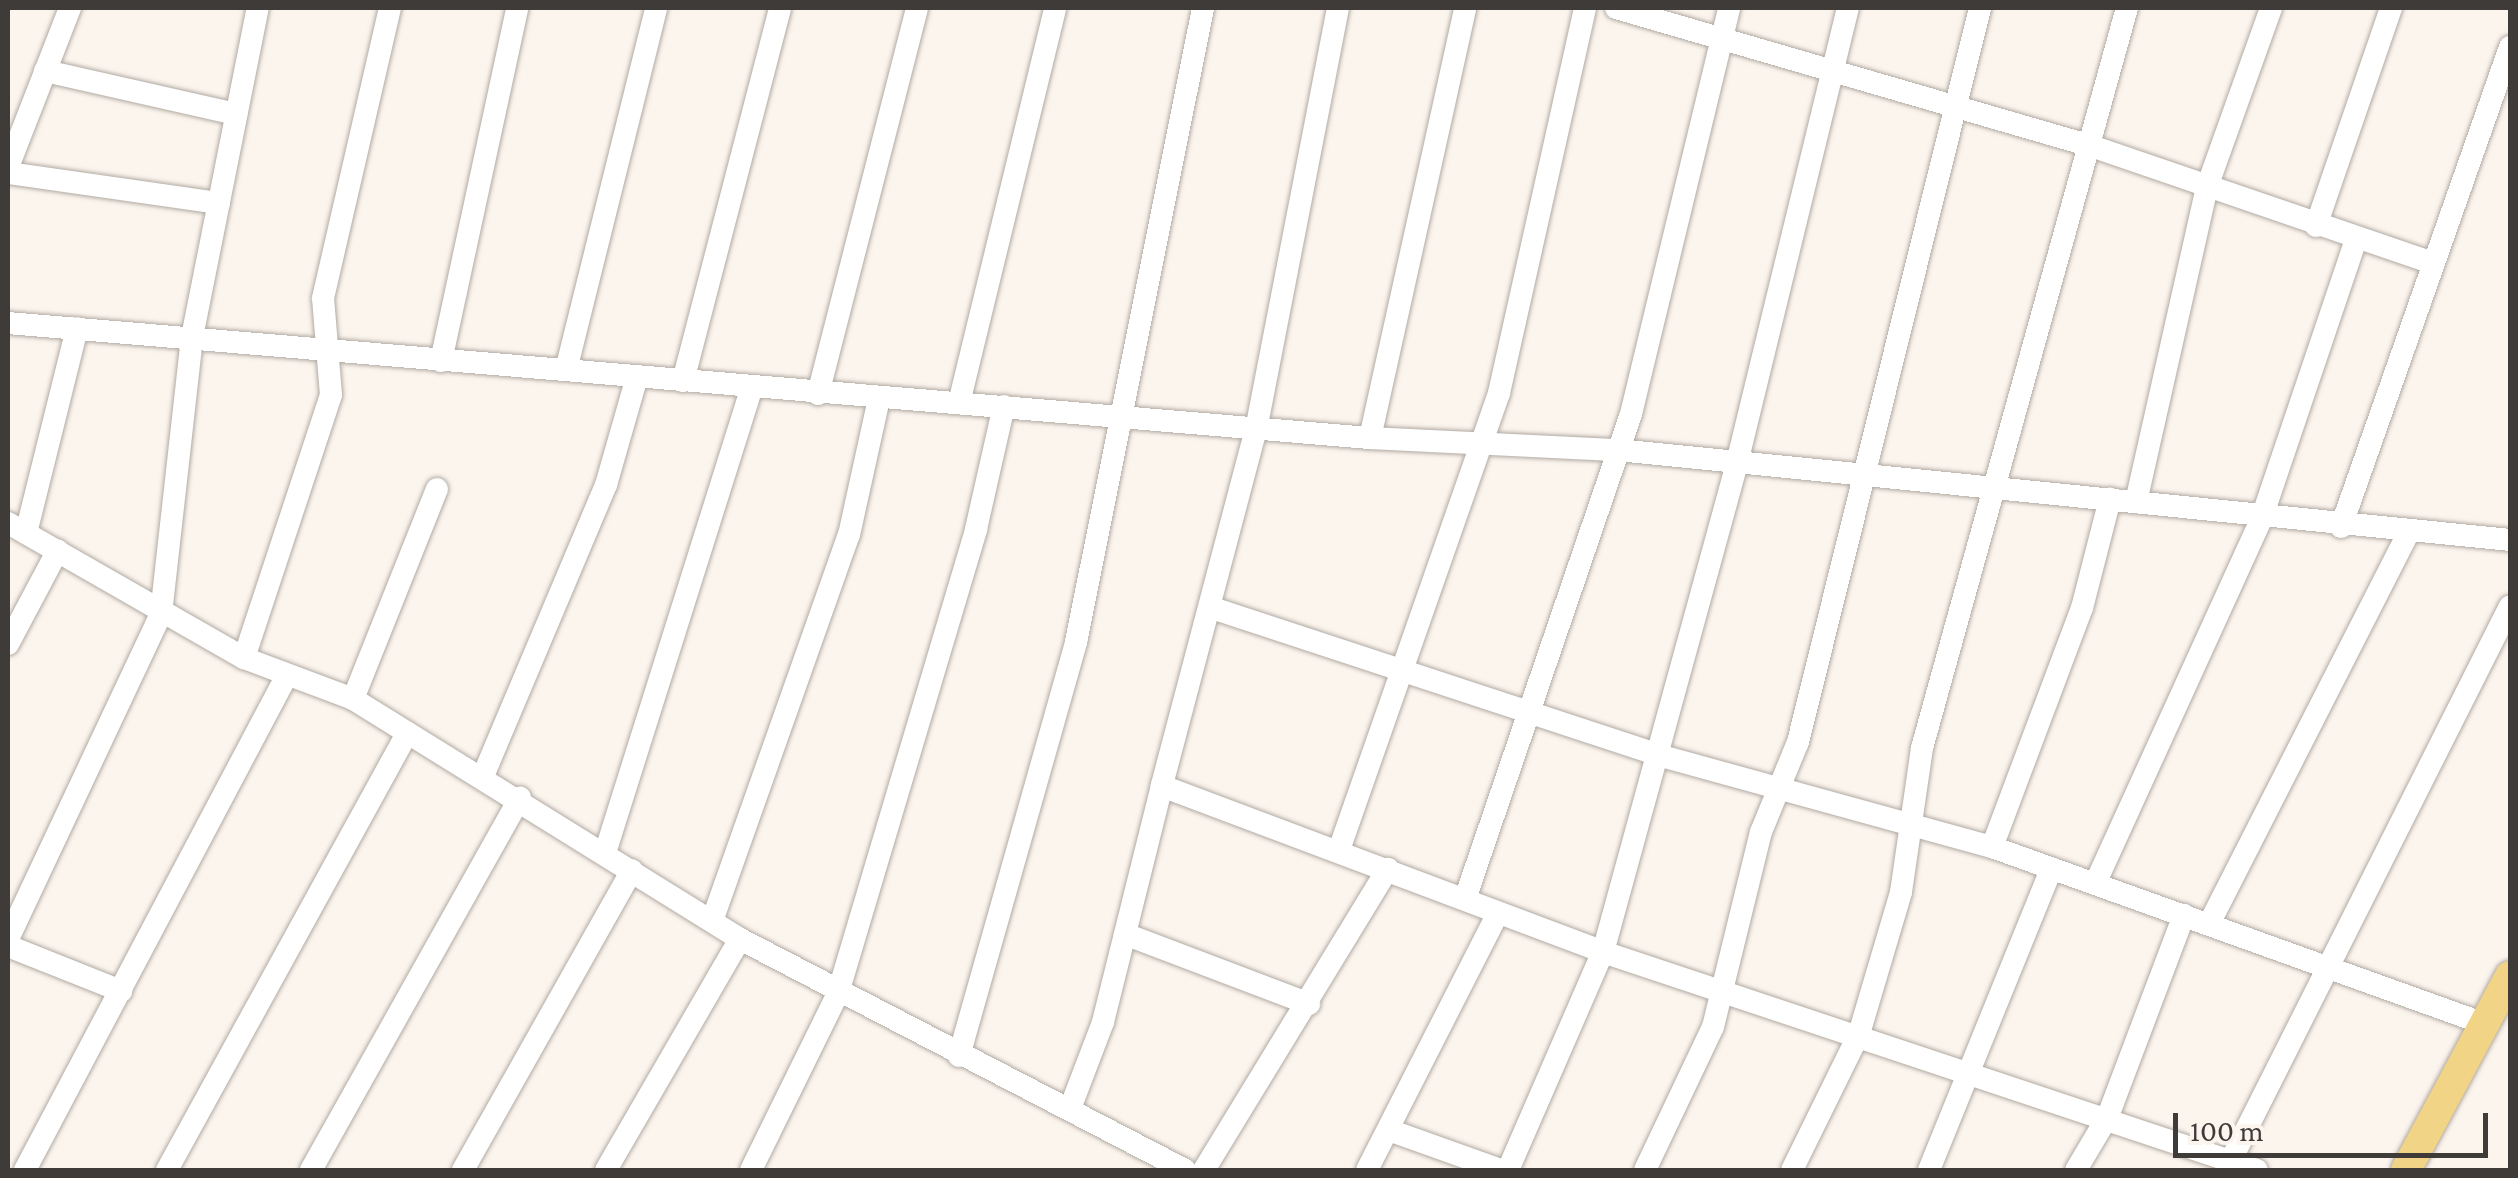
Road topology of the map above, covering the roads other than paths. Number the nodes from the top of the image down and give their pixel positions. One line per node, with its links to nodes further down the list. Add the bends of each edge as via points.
1 (70, 8): 23 (street)
2 (258, 8): 25 (street)
3 (390, 8): 36 (street, via 323,298)
4 (517, 8): 37 (street)
5 (656, 8): 38 (street)
6 (780, 8): 40 (street)
7 (917, 8): 42 (street)
8 (1055, 8): 44 (street)
9 (1203, 8): 46 (street)
10 (1338, 8): 47 (street)
11 (1466, 8): 48 (street)
12 (1585, 8): 49 (street)
13 (1616, 8): 20 (street)
14 (1729, 8): 20 (street)
15 (1848, 8): 22 (street)
16 (1980, 8): 24 (street)
17 (2127, 8): 26 (street)
18 (2271, 8): 28 (street)
19 (2391, 8): 30 (street)
20 (1722, 40): 22 (street); 50 (street)
21 (2510, 46): 32 (street)
22 (1832, 70): 24 (street); 51 (street)
23 (45, 71): 25 (street); 27 (street)
24 (1959, 109): 26 (street); 52 (street)
25 (236, 114): 29 (street)
26 (2090, 146): 28 (street); 53 (street)
27 (8, 170): 29 (street)
28 (2207, 187): 30 (street); 56 (street)
29 (219, 202): 35 (street)
30 (2316, 226): 31 (street)
31 (2356, 240): 32 (street); 57 (street)
32 (2430, 262): 58 (street)
33 (8, 323): 34 (street)
34 (77, 328): 35 (street); 59 (street)
35 (192, 336): 36 (street); 65 (street)
36 (322, 348): 37 (street); 67 (street, via 331,395)
37 (441, 361): 38 (street)
38 (566, 370): 39 (street)
39 (637, 376): 40 (street); 74 (street, via 606,486)
40 (683, 381): 41 (street)
41 (752, 388): 42 (street); 81 (street)
42 (818, 394): 43 (street)
43 (879, 398): 44 (street); 89 (street, via 849,534)
44 (959, 403): 45 (street)
45 (1004, 406): 46 (street); 99 (street, via 976,529)
46 (1126, 416): 47 (street); 103 (street, via 1076,642)
47 (1256, 429): 48 (street); 64 (street)
48 (1370, 438): 49 (street)
49 (1481, 443): 50 (street); 68 (street)
50 (1618, 450): 51 (street); 71 (street)
51 (1736, 467): 52 (street); 73 (street)
52 (1861, 477): 53 (street); 75 (street)
53 (1996, 487): 55 (street); 78 (street, via 1922,748)
54 (438, 489): 70 (street)
55 (2110, 499): 56 (street); 79 (street, via 2082,608)
56 (2136, 502): 57 (street)
57 (2261, 520): 58 (street); 85 (street)
58 (2341, 527): 60 (street)
59 (17, 528): 62 (street)
60 (2409, 532): 61 (street); 90 (street)
61 (2510, 540)
62 (58, 550): 65 (street); 66 (street)
63 (2510, 606): 95 (street)
64 (1214, 610): 68 (street); 76 (street)
65 (161, 614): 67 (street); 93 (street)
66 (8, 644)
67 (244, 658): 69 (street)
68 (1407, 668): 71 (street); 80 (street)
69 (287, 675): 70 (street); 98 (street)
70 (352, 700): 72 (street)
71 (1529, 710): 73 (street); 86 (street)
72 (407, 732): 74 (street); 111 (street)
73 (1658, 754): 75 (street); 94 (street)
74 (483, 776): 77 (street)
75 (1780, 784): 78 (street); 97 (street)
76 (1162, 786): 80 (street); 91 (street)
77 (520, 798): 81 (street); 112 (street)
78 (1910, 828): 79 (street); 102 (street)
79 (1992, 847): 84 (street)
80 (1340, 850): 82 (street)
81 (605, 853): 83 (street)
82 (1388, 869): 86 (street); 100 (street)
83 (632, 870): 89 (street); 113 (street)
84 (2052, 870): 85 (street); 104 (street)
85 (2094, 884): 88 (street)
86 (1464, 899): 87 (street)
87 (1498, 913): 94 (street); 107 (street)
88 (2184, 915): 90 (street); 106 (street)
89 (712, 920): 92 (street)
90 (2209, 924): 95 (street)
91 (1124, 934): 100 (street); 105 (street)
92 (740, 939): 99 (street); 114 (street)
93 (8, 943): 98 (street)
94 (1604, 952): 97 (street); 119 (street)
95 (2324, 965): 101 (street); 108 (street)
96 (2510, 976): 101 (main road)
97 (1723, 990): 102 (street); 120 (street)
98 (121, 991): 110 (street)
99 (838, 992): 103 (street); 115 (street)
100 (1309, 1004): 117 (street)
101 (2484, 1024): 109 (main road)
102 (1858, 1034): 104 (street); 121 (street)
103 (959, 1056): 105 (street)
104 (1977, 1070): 106 (street); 122 (street)
105 (1071, 1106): 116 (street)
106 (2108, 1116): 108 (street); 123 (street)
107 (1389, 1130): 118 (street); 119 (street)
108 (2228, 1165): 124 (street)
109 (2416, 1167)
110 (25, 1170)
111 (167, 1170)
112 (311, 1170)
113 (463, 1170)
114 (606, 1170)
115 (752, 1170)
116 (1186, 1170)
117 (1204, 1170)
118 (1368, 1170)
119 (1505, 1170)
120 (1645, 1170)
121 (1792, 1170)
122 (1928, 1170)
123 (2076, 1170)
124 (2257, 1170)

